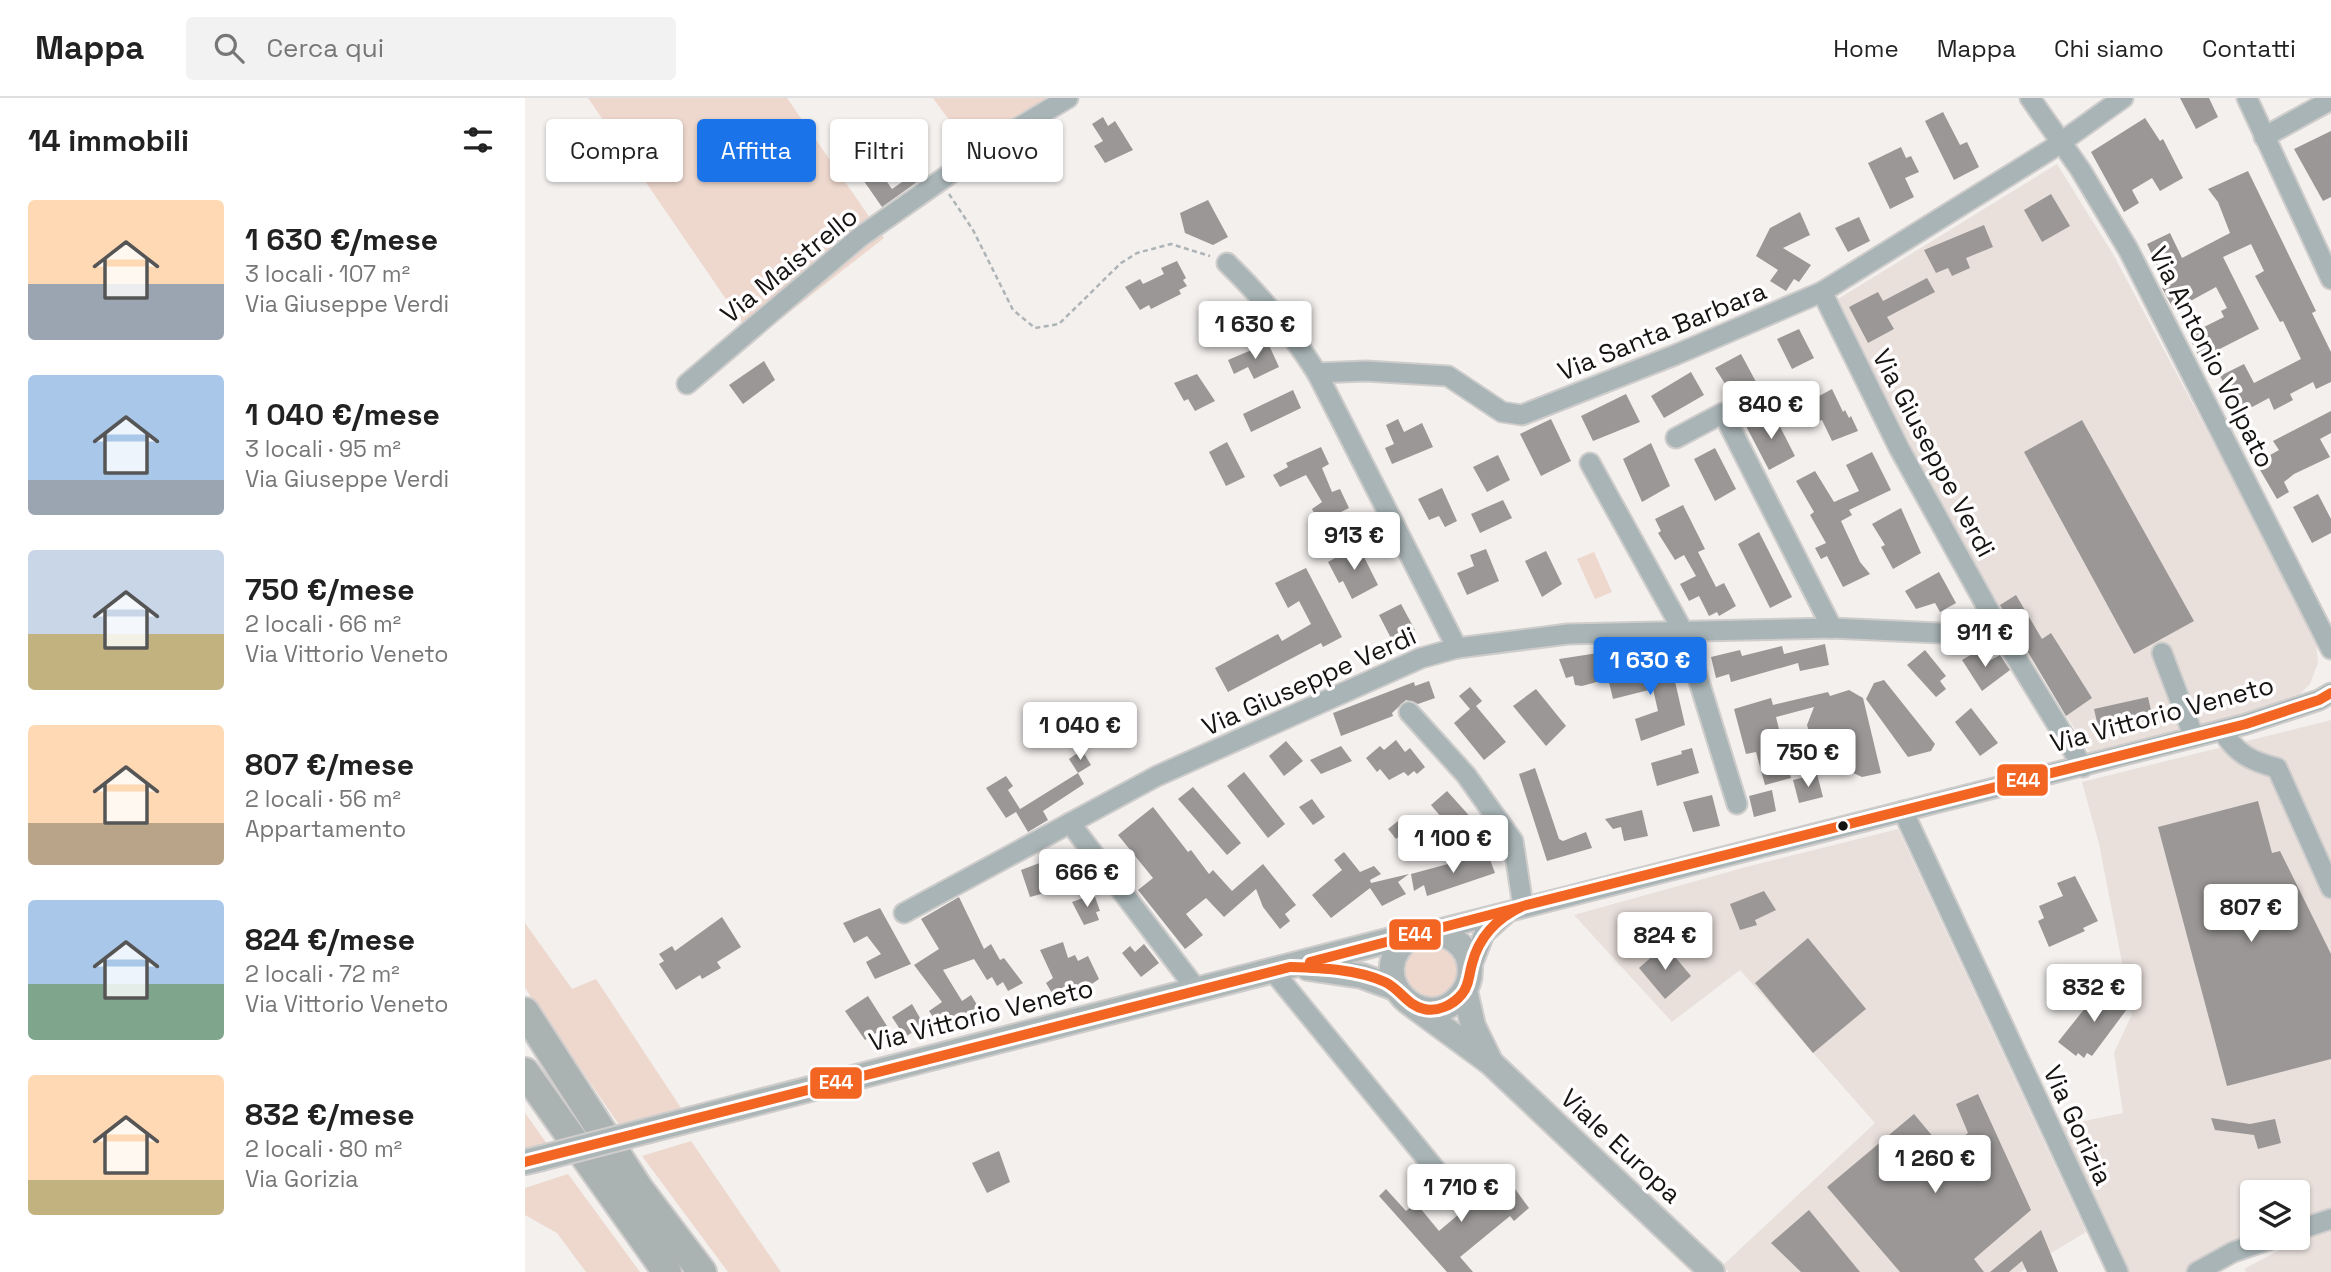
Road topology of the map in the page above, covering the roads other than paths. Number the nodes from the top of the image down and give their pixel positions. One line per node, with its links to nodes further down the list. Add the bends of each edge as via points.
1 (1068, 98): 12 (street, Via Maistrello, via 1001,138 860,237)
2 (2030, 98): 7 (street, Via Antonio Volpato)
3 (2123, 98): 7 (street, Via Santa Barbara)
4 (2247, 98): 6 (street)
5 (2331, 100): 6 (street)
6 (2264, 137): 9 (street)
7 (2060, 142): 10 (street, Via Santa Barbara); 19 (street, Via Antonio Volpato, via 2128,249)
8 (1227, 263): 11 (street, via 1295,338)
9 (2331, 279)
10 (1822, 292): 11 (street, Via Santa Barbara, via 1521,415 1502,412 1448,376); 17 (street, Via Giuseppe Verdi, via 1899,448)
11 (1317, 373): 18 (street, Via Giuseppe Verdi)
12 (687, 384)
13 (1676, 438): 15 (street, via 1723,413)
14 (1590, 463): 16 (street)
15 (1832, 628): 16 (street, Via Giuseppe Verdi); 17 (street, Via Giuseppe Verdi, via 1884,626)
16 (1684, 633): 18 (street, Via Giuseppe Verdi, via 1568,634); 26 (street)
17 (2003, 636): 25 (street, Via Giuseppe Verdi)
18 (1457, 649): 28 (street, Via Giuseppe Verdi, via 1421,658 1157,776)
19 (2331, 649)
20 (2162, 653): 24 (street)
21 (2331, 693): 23 (street, Via Vittorio Veneto, via 2290,711)
22 (1409, 712): 30 (street, via 1466,775 1513,841)
23 (2222, 730): 24 (street, Via Vittorio Veneto); 29 (street, via 2237,752 2277,768)
24 (2194, 737): 25 (street, Via Vittorio Veneto)
25 (2083, 766): 27 (street, Via Vittorio Veneto)
26 (1737, 804)
27 (1903, 811): 30 (street, Via Vittorio Veneto); 49 (street, Via Gorizia)
28 (1070, 823): 31 (street, Via Giuseppe Verdi); 36 (street)
29 (2331, 888)
30 (1519, 908): 32 (street, Via Vittorio Veneto); 34 (street, Via Vittorio Veneto, via 1483,934)
31 (904, 913)
32 (1422, 933): 33 (main road, Via Vittorio Veneto); 34 (main road, via 1455,939 1463,948); 35 (main road, via 1398,948 1393,958)
33 (1282, 969): 35 (main road, Via Vittorio Veneto, via 1328,968); 36 (main road, Via Vittorio Veneto); 42 (street)
34 (1467, 981): 37 (main road, via 1457,1000 1437,1009); 39 (main road, Viale Europa, via 1473,1026)
35 (1395, 988): 37 (main road, Via Vittorio Veneto)
36 (1198, 990): 41 (main road, Via Vittorio Veneto, bridge)
37 (1414, 1006): 39 (main road, Viale Europa)
38 (525, 1012): 47 (highway, via 639,1188)
39 (1491, 1063): 48 (main road, Viale Europa)
40 (525, 1072): 46 (highway)
41 (534, 1160)
42 (1453, 1191)
43 (2331, 1219): 44 (street)
44 (2310, 1226)
45 (2240, 1250): 50 (street)
46 (667, 1272)
47 (702, 1272)
48 (1712, 1272)
49 (2118, 1272)
50 (2197, 1272)

